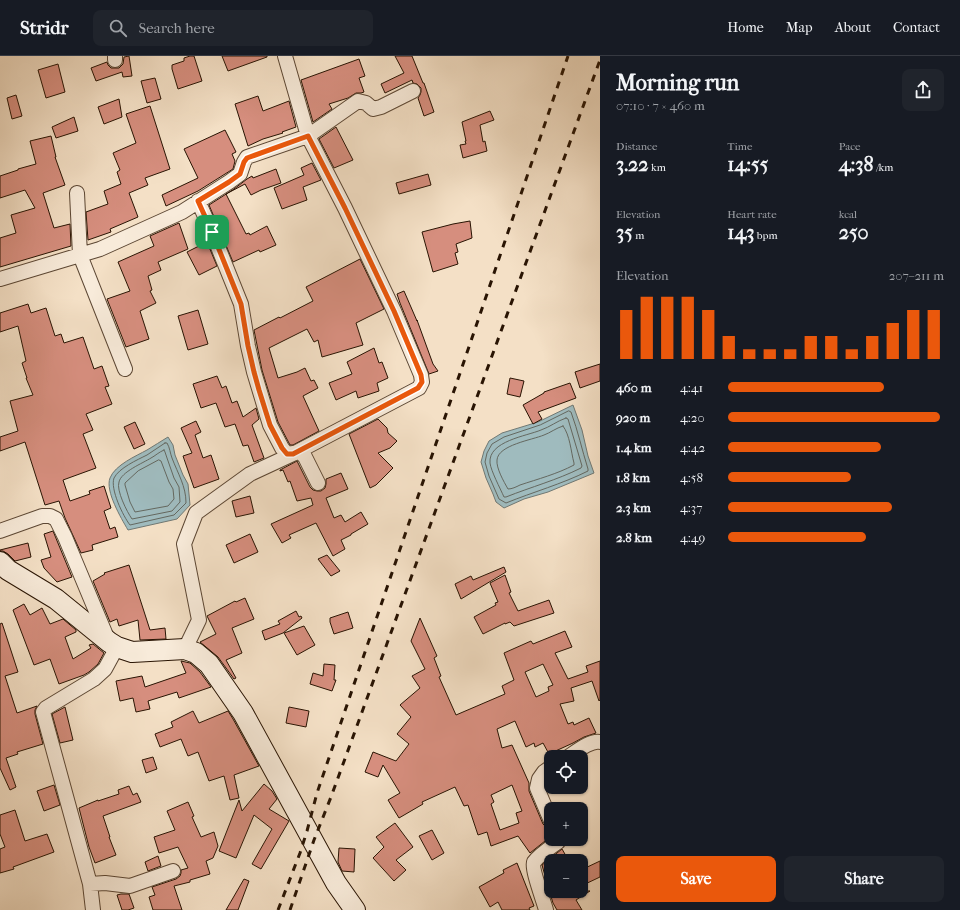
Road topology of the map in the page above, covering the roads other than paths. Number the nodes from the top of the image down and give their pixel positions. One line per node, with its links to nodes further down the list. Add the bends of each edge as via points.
1 (285, 56): 3 (street)
2 (413, 91): 3 (street, via 372,109 366,103 358,101)
3 (308, 136): 5 (street, via 247,158 240,174); 9 (street, via 394,311 422,382 418,388)
4 (77, 193): 6 (street)
5 (198, 201): 6 (street, via 182,212 100,249); 9 (street, via 241,304 254,372 270,425 282,448 287,454)
6 (80, 255): 7 (street); 8 (street)
7 (0, 279)
8 (125, 369)
9 (293, 454): 10 (street, via 300,452 305,457); 14 (street, via 250,474 196,513 184,544 199,620)
10 (318, 483)
11 (0, 531): 13 (street, via 42,516 56,519)
12 (0, 562): 13 (main road, via 8,570 56,599)
13 (113, 645): 14 (main road, via 132,652); 21 (street, via 105,670 43,712)
14 (185, 649): 23 (main road, via 196,653 209,664 243,713 336,883)
15 (600, 742): 16 (street, via 596,741)
16 (580, 750)
17 (544, 772): 18 (street, via 538,779 537,788)
18 (544, 804)
19 (553, 846): 24 (street, via 534,862 533,866)
20 (173, 870): 21 (street, via 130,886)
21 (90, 884): 22 (street)
22 (94, 910)
23 (354, 910)
24 (546, 910)

